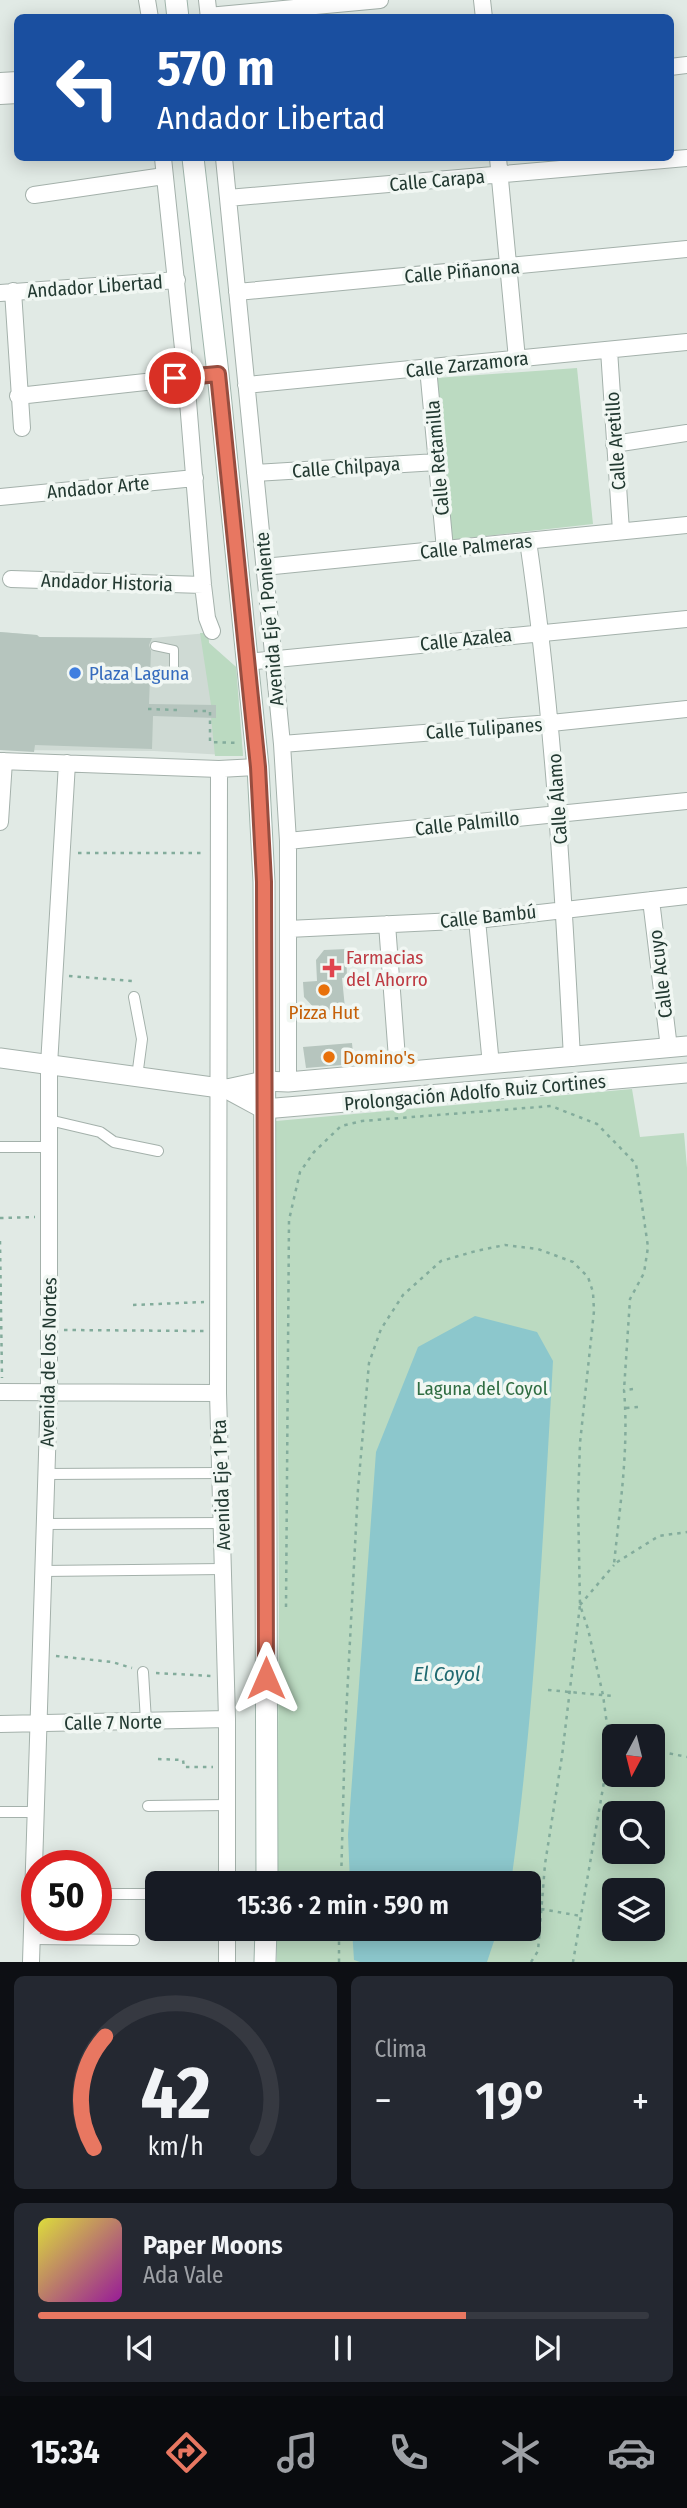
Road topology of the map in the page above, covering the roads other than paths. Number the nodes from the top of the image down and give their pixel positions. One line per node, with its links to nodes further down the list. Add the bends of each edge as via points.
1 (380, 0): 2 (street)
2 (208, 11)
3 (163, 161): 9 (street)
4 (193, 161): 21 (main road, Avenida Eje 1 Poniente)
5 (224, 161): 11 (street, Avenida Eje 1 Poniente)
6 (498, 161): 8 (street)
7 (652, 161): 8 (street, Calle Carapa)
8 (499, 174): 11 (street, Calle Carapa); 13 (street)
9 (164, 176): 10 (street); 14 (street)
10 (34, 195)
11 (228, 198): 16 (street, Avenida Eje 1 Poniente)
12 (687, 249): 13 (street, Calle Piñanona)
13 (508, 266): 16 (street, Calle Piñanona); 19 (street)
14 (177, 280): 15 (street, Andador Libertad); 22 (street)
15 (7, 292): 24 (street, Andador Libertad)
16 (237, 292): 23 (street, Avenida Eje 1 Poniente)
17 (687, 342): 18 (street, Calle Zarzamora)
18 (609, 350): 19 (street, Calle Zarzamora); 27 (street, Calle Aretillo)
19 (517, 359): 20 (street, Calle Zarzamora)
20 (428, 368): 23 (street, Calle Zarzamora); 28 (street, Calle Retamilla)
21 (218, 374): 22 (street); 44 (main road, Avenida Eje 1 Poniente)
22 (186, 377): 24 (street); 30 (street)
23 (246, 385): 29 (street, Avenida Eje 1 Poniente)
24 (18, 396): 25 (street, Andador Libertad)
25 (22, 428)
26 (687, 433): 27 (street)
27 (614, 444): 33 (street, Calle Aretillo)
28 (437, 462): 29 (street, Calle Chilpaya); 35 (street, Calle Retamilla)
29 (255, 473): 36 (street, Avenida Eje 1 Poniente)
30 (195, 478): 31 (street, Andador Arte); 38 (street)
31 (0, 497)
32 (687, 525): 33 (street, Calle Palmeras)
33 (621, 531): 34 (street, Calle Palmeras)
34 (528, 541): 35 (street, Calle Palmeras); 41 (street, Calle Álamo)
35 (445, 549): 36 (street, Calle Palmeras)
36 (264, 567): 43 (street, Avenida Eje 1 Poniente)
37 (11, 579): 38 (street, Andador Historia)
38 (203, 585): 40 (street)
39 (687, 618): 41 (street, Calle Azalea)
40 (212, 631)
41 (541, 632): 43 (street, Calle Azalea); 47 (street, Calle Álamo)
42 (155, 646): 45 (lane, via 174,650)
43 (272, 659): 44 (street, Calle Azalea); 48 (street, Avenida Eje 1 Poniente)
44 (246, 662): 51 (main road, Avenida Eje 1 Poniente)
45 (174, 671)
46 (687, 709): 47 (street, Calle Tulipanes)
47 (551, 723): 48 (street, Calle Tulipanes); 54 (street, Calle Álamo)
48 (282, 744): 56 (street, Avenida Eje 1 Poniente)
49 (2, 761): 50 (street); 55 (street)
50 (66, 763): 52 (street); 68 (street, Avenida de los Nortes)
51 (258, 767): 52 (street); 74 (main road, Avenida Eje 1 Poniente, via 264,882)
52 (219, 769): 77 (street, Avenida Eje 1 Pta)
53 (687, 801): 54 (street, Calle Palmillo)
54 (559, 814): 56 (street, Calle Palmillo); 59 (street, Calle Álamo)
55 (0, 822)
56 (288, 841): 62 (street, Avenida Eje 1 Poniente)
57 (687, 896): 58 (street, Calle Bambú)
58 (651, 900): 59 (street, Calle Bambú); 64 (street, Calle Acuyo)
59 (564, 908): 60 (street, Calle Bambú); 66 (street, Calle Álamo)
60 (477, 919): 61 (street, Calle Bambú); 69 (street)
61 (387, 924): 62 (street, Calle Bambú); 70 (street)
62 (288, 929): 75 (street, Avenida Eje 1 Poniente)
63 (134, 998): 72 (street, via 142,1039)
64 (678, 1047): 66 (street, Prolongación Adolfo Ruiz Cortines)
65 (0, 1058): 68 (street)
66 (572, 1058): 67 (street, Prolongación Adolfo Ruiz Cortines)
67 (551, 1060): 69 (street, Prolongación Adolfo Ruiz Cortines); 76 (street)
68 (49, 1065): 72 (street); 80 (street, Avenida de los Nortes)
69 (491, 1065): 70 (street, Prolongación Adolfo Ruiz Cortines)
70 (404, 1072): 75 (street, Prolongación Adolfo Ruiz Cortines); 78 (street)
71 (687, 1073): 73 (street); 76 (street, Prolongación Adolfo Ruiz Cortines)
72 (137, 1077): 77 (street)
73 (687, 1079)
74 (264, 1081): 75 (street, Prolongación Adolfo Ruiz Cortines); 77 (street, Prolongación Adolfo Ruiz Cortines); 79 (main road, Avenida Eje 1 Poniente)
75 (288, 1082)
76 (554, 1085): 78 (street, Prolongación Adolfo Ruiz Cortines)
77 (222, 1088): 79 (street); 86 (street, Avenida Eje 1 Pta)
78 (415, 1097): 79 (street, Prolongación Adolfo Ruiz Cortines)
79 (264, 1110): 104 (main road, Avenida Eje 1 Poniente)
80 (49, 1120): 82 (street, Avenida de los Nortes); 83 (street)
81 (0, 1147): 82 (street)
82 (49, 1147): 84 (street, Avenida de los Nortes)
83 (158, 1151)
84 (49, 1391): 85 (street); 86 (street); 88 (street, Avenida de los Nortes)
85 (1, 1392)
86 (218, 1393): 87 (street, Avenida Eje 1 Pta)
87 (220, 1473): 88 (street); 89 (street, Avenida Eje 1 Pta)
88 (46, 1474): 90 (street, Avenida de los Nortes)
89 (222, 1523): 90 (street); 91 (street, Avenida Eje 1 Pta)
90 (45, 1524): 92 (street, Avenida de los Nortes)
91 (223, 1569): 92 (street); 94 (street, Avenida Eje 1 Pta)
92 (43, 1572): 97 (street, Avenida de los Nortes)
93 (143, 1672): 95 (street)
94 (227, 1719): 95 (street, Calle 7 Norte); 98 (street, Avenida Eje 1 Pta)
95 (146, 1721): 97 (street, Calle 7 Norte)
96 (0, 1724): 97 (street, Calle 7 Norte)
97 (38, 1724): 101 (street, Avenida de los Nortes)
98 (227, 1805): 99 (street); 103 (street, Avenida Eje 1 Pta)
99 (148, 1806)
100 (0, 1812): 101 (street)
101 (35, 1812): 102 (street, Avenida de los Nortes)
102 (35, 1850)
103 (227, 1871)
104 (267, 1871)
105 (112, 1894): 106 (street)
106 (145, 1894)
107 (112, 1940): 108 (street)
108 (134, 1940)
109 (31, 1941): 112 (street, Avenida de los Nortes)
110 (227, 1941): 113 (street)
111 (265, 1941): 114 (main road)
112 (30, 1962)
113 (227, 1962)
114 (265, 1962)

